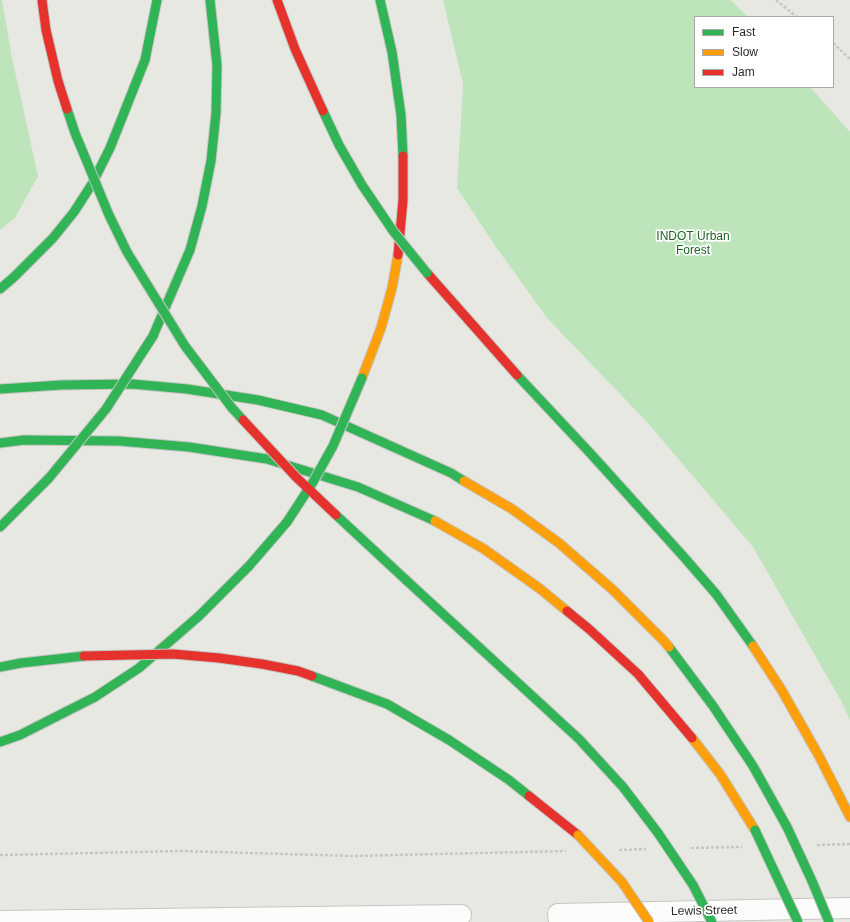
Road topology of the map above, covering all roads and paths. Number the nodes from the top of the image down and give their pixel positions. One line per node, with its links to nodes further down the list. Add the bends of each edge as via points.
1 (36, 0): 9 (highway, bridge)
2 (42, 0): 9 (highway, bridge)
3 (157, 0): 12 (highway, via 145,60 110,148 92,184 74,212 52,238)
4 (210, 0): 15 (highway, bridge, via 217,65 216,113 211,161 190,250 153,336 106,409 49,478)
5 (277, 0): 18 (highway, bridge, via 295,48 339,145 393,231 520,379 716,594 781,690)
6 (380, 0): 17 (highway, bridge, via 392,52 401,114 404,169 399,249 381,328 333,446 287,522 249,566 199,616 139,668 89,700 20,735)
7 (776, 0): 8 (path)
8 (796, 16)
9 (46, 30): 32 (highway, bridge, via 58,82 75,133 109,215 127,252 185,346 232,408 296,477 579,739 623,787 658,833 693,886)
10 (834, 44): 11 (path)
11 (850, 59)
12 (0, 289)
13 (0, 389): 34 (highway, bridge, via 61,384 132,384 258,400 322,416 451,473 512,510 559,543 613,590 663,640 713,706 753,766 787,827)
14 (0, 443): 33 (highway, bridge, via 24,440 119,441 267,458 358,487 425,516 484,549 589,628 638,674 680,723 720,774 755,830)
15 (0, 527)
16 (0, 667): 31 (highway, bridge, via 84,656 173,654 219,658 298,671 387,704 449,740 509,780 578,835 622,882)
17 (0, 742)
18 (850, 817)
19 (850, 844): 20 (path)
20 (812, 845)
21 (744, 847): 22 (path)
22 (689, 848)
23 (650, 849): 24 (path)
24 (619, 850)
25 (571, 851): 26 (path, via 354,856 182,851)
26 (0, 856)
27 (850, 908): 29 (street, Lewis Street)
28 (461, 915): 30 (street)
29 (558, 918)
30 (0, 921)
31 (649, 922)
32 (712, 922)
33 (798, 922)
34 (829, 922)

